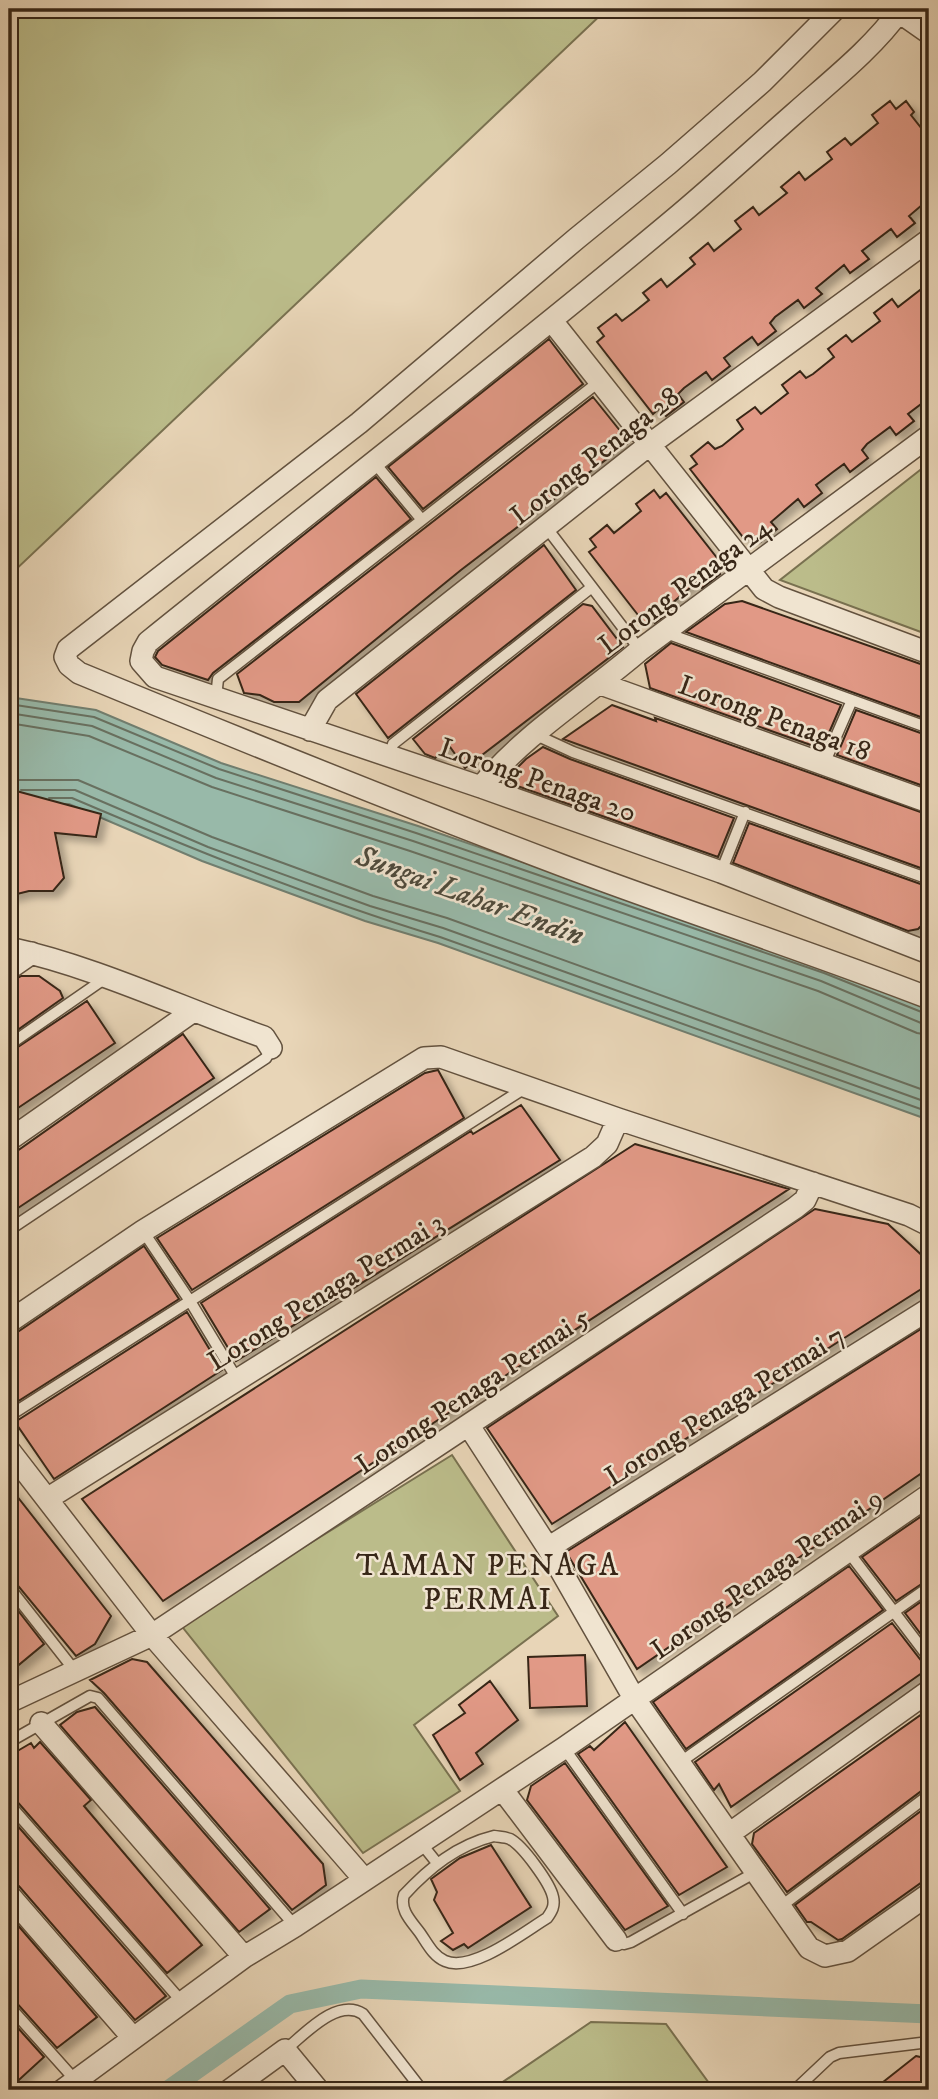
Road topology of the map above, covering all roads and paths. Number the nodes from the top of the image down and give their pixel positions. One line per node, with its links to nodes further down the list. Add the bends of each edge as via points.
1 (835, 9): 35 (street, via 762,82 668,164 359,423 68,649 65,657 79,673 309,767 563,866)
2 (900, 10): 3 (street); 5 (street, via 843,71 718,183)
3 (929, 33)
4 (929, 240): 8 (street, Lorong Penaga 28)
5 (552, 321): 6 (street); 9 (street)
6 (600, 381): 8 (street); 10 (lane)
7 (929, 436): 12 (street, Lorong Penaga 24)
8 (649, 445): 11 (street, Lorong Penaga 28); 12 (street)
9 (373, 461): 10 (lane); 18 (street, Lorong Penaga 20, via 148,642 141,661 155,677)
10 (422, 520): 18 (lane, via 218,679)
11 (546, 527): 13 (lane); 21 (street, Lorong Penaga 28, via 327,700)
12 (748, 570): 14 (street, Lorong Penaga 24); 16 (street, via 779,597)
13 (592, 587): 15 (lane); 23 (lane, via 393,744)
14 (666, 633): 15 (street, Lorong Penaga 24); 19 (lane)
15 (640, 650): 17 (street, Lorong Penaga 24)
16 (929, 653)
17 (601, 684): 22 (street, Lorong Penaga 24); 24 (street, Lorong Penaga 18)
18 (216, 697): 21 (street, Lorong Penaga 20)
19 (852, 700): 20 (lane); 24 (lane)
20 (929, 728)
21 (310, 730): 23 (street, Lorong Penaga 20)
22 (534, 734): 25 (street, Lorong Penaga 24); 27 (lane)
23 (389, 757): 25 (street, Lorong Penaga 20)
24 (824, 764): 26 (street, Lorong Penaga 18)
25 (481, 787): 28 (street, Lorong Penaga 20)
26 (929, 802)
27 (745, 812): 28 (lane); 29 (lane)
28 (721, 872): 32 (street, Lorong Penaga 20)
29 (929, 879)
30 (9, 948): 31 (street)
31 (32, 953): 33 (street); 34 (street)
32 (929, 953)
33 (9, 969)
34 (107, 978): 36 (street); 37 (lane)
35 (929, 998)
36 (192, 1012): 38 (street, via 264,1037); 41 (street)
37 (9, 1045)
38 (271, 1048): 44 (lane, via 266,1058)
39 (528, 1086): 40 (street); 45 (street, via 441,1057 424,1058); 46 (lane)
40 (618, 1119): 42 (street); 49 (street, Lorong Penaga Permai 3, via 607,1144 593,1157)
41 (9, 1140)
42 (813, 1183): 43 (street); 51 (street, Lorong Penaga Permai 5, via 796,1208)
43 (929, 1225)
44 (9, 1230)
45 (143, 1231): 46 (lane); 48 (street)
46 (190, 1301): 49 (lane); 50 (lane)
47 (929, 1309): 55 (street, Lorong Penaga Permai 7)
48 (9, 1322)
49 (237, 1379): 54 (street, Lorong Penaga Permai 3)
50 (9, 1416)
51 (469, 1426): 55 (street); 60 (street, Lorong Penaga Permai 5)
52 (9, 1450): 54 (street)
53 (929, 1495): 56 (street, Lorong Penaga Permai 9)
54 (47, 1499): 60 (street)
55 (548, 1548): 65 (street)
56 (847, 1550): 59 (lane); 65 (street, Lorong Penaga Permai 9)
57 (9, 1587): 62 (lane)
58 (929, 1587): 59 (lane)
59 (893, 1611): 61 (lane); 69 (lane)
60 (152, 1635): 62 (street, Lorong Penaga Permai 5); 77 (street)
61 (929, 1658)
62 (75, 1671): 64 (street, Lorong Penaga Permai 5)
63 (929, 1691): 73 (street)
64 (12, 1695)
65 (634, 1698): 68 (street, Lorong Penaga Permai 9); 69 (street)
66 (41, 1724): 67 (lane); 82 (lane, via 90,1696 99,1698); 84 (street)
67 (9, 1742)
68 (564, 1748): 70 (street, Lorong Penaga Permai 9); 81 (lane)
69 (679, 1763): 73 (street)
70 (502, 1789): 74 (street, Lorong Penaga Permai 9); 83 (street)
71 (929, 1795): 80 (lane)
72 (9, 1804): 85 (lane)
73 (729, 1834): 76 (street)
74 (421, 1843): 75 (lane); 77 (street, Lorong Penaga Permai 9)
75 (437, 1863): 75 (lane, via 473,1841 508,1838 548,1884 554,1909 547,1918 476,1959 456,1964 444,1961 435,1955 402,1902)
76 (756, 1872): 80 (street); 81 (lane)
77 (364, 1879): 82 (street, Lorong Penaga Permai 9)
78 (929, 1894): 80 (street, via 848,1951 825,1956 809,1948)
79 (9, 1895): 87 (street)
80 (780, 1907)
81 (683, 1914): 83 (lane, via 631,1942)
82 (295, 1926): 84 (street, Lorong Penaga Permai 9)
83 (616, 1940)
84 (244, 1957): 85 (street, Lorong Penaga Permai 9)
85 (183, 2003): 87 (street, Lorong Penaga Permai 9)
86 (9, 2006): 90 (lane)
87 (133, 2038): 90 (street, Lorong Penaga Permai 9)
88 (929, 2042): 94 (lane, via 839,2053)
89 (285, 2050): 91 (street); 92 (street); 93 (lane, via 330,2015 354,2009 363,2014)
90 (70, 2085)
91 (230, 2090)
92 (318, 2090)
93 (422, 2090)
94 (795, 2090)

